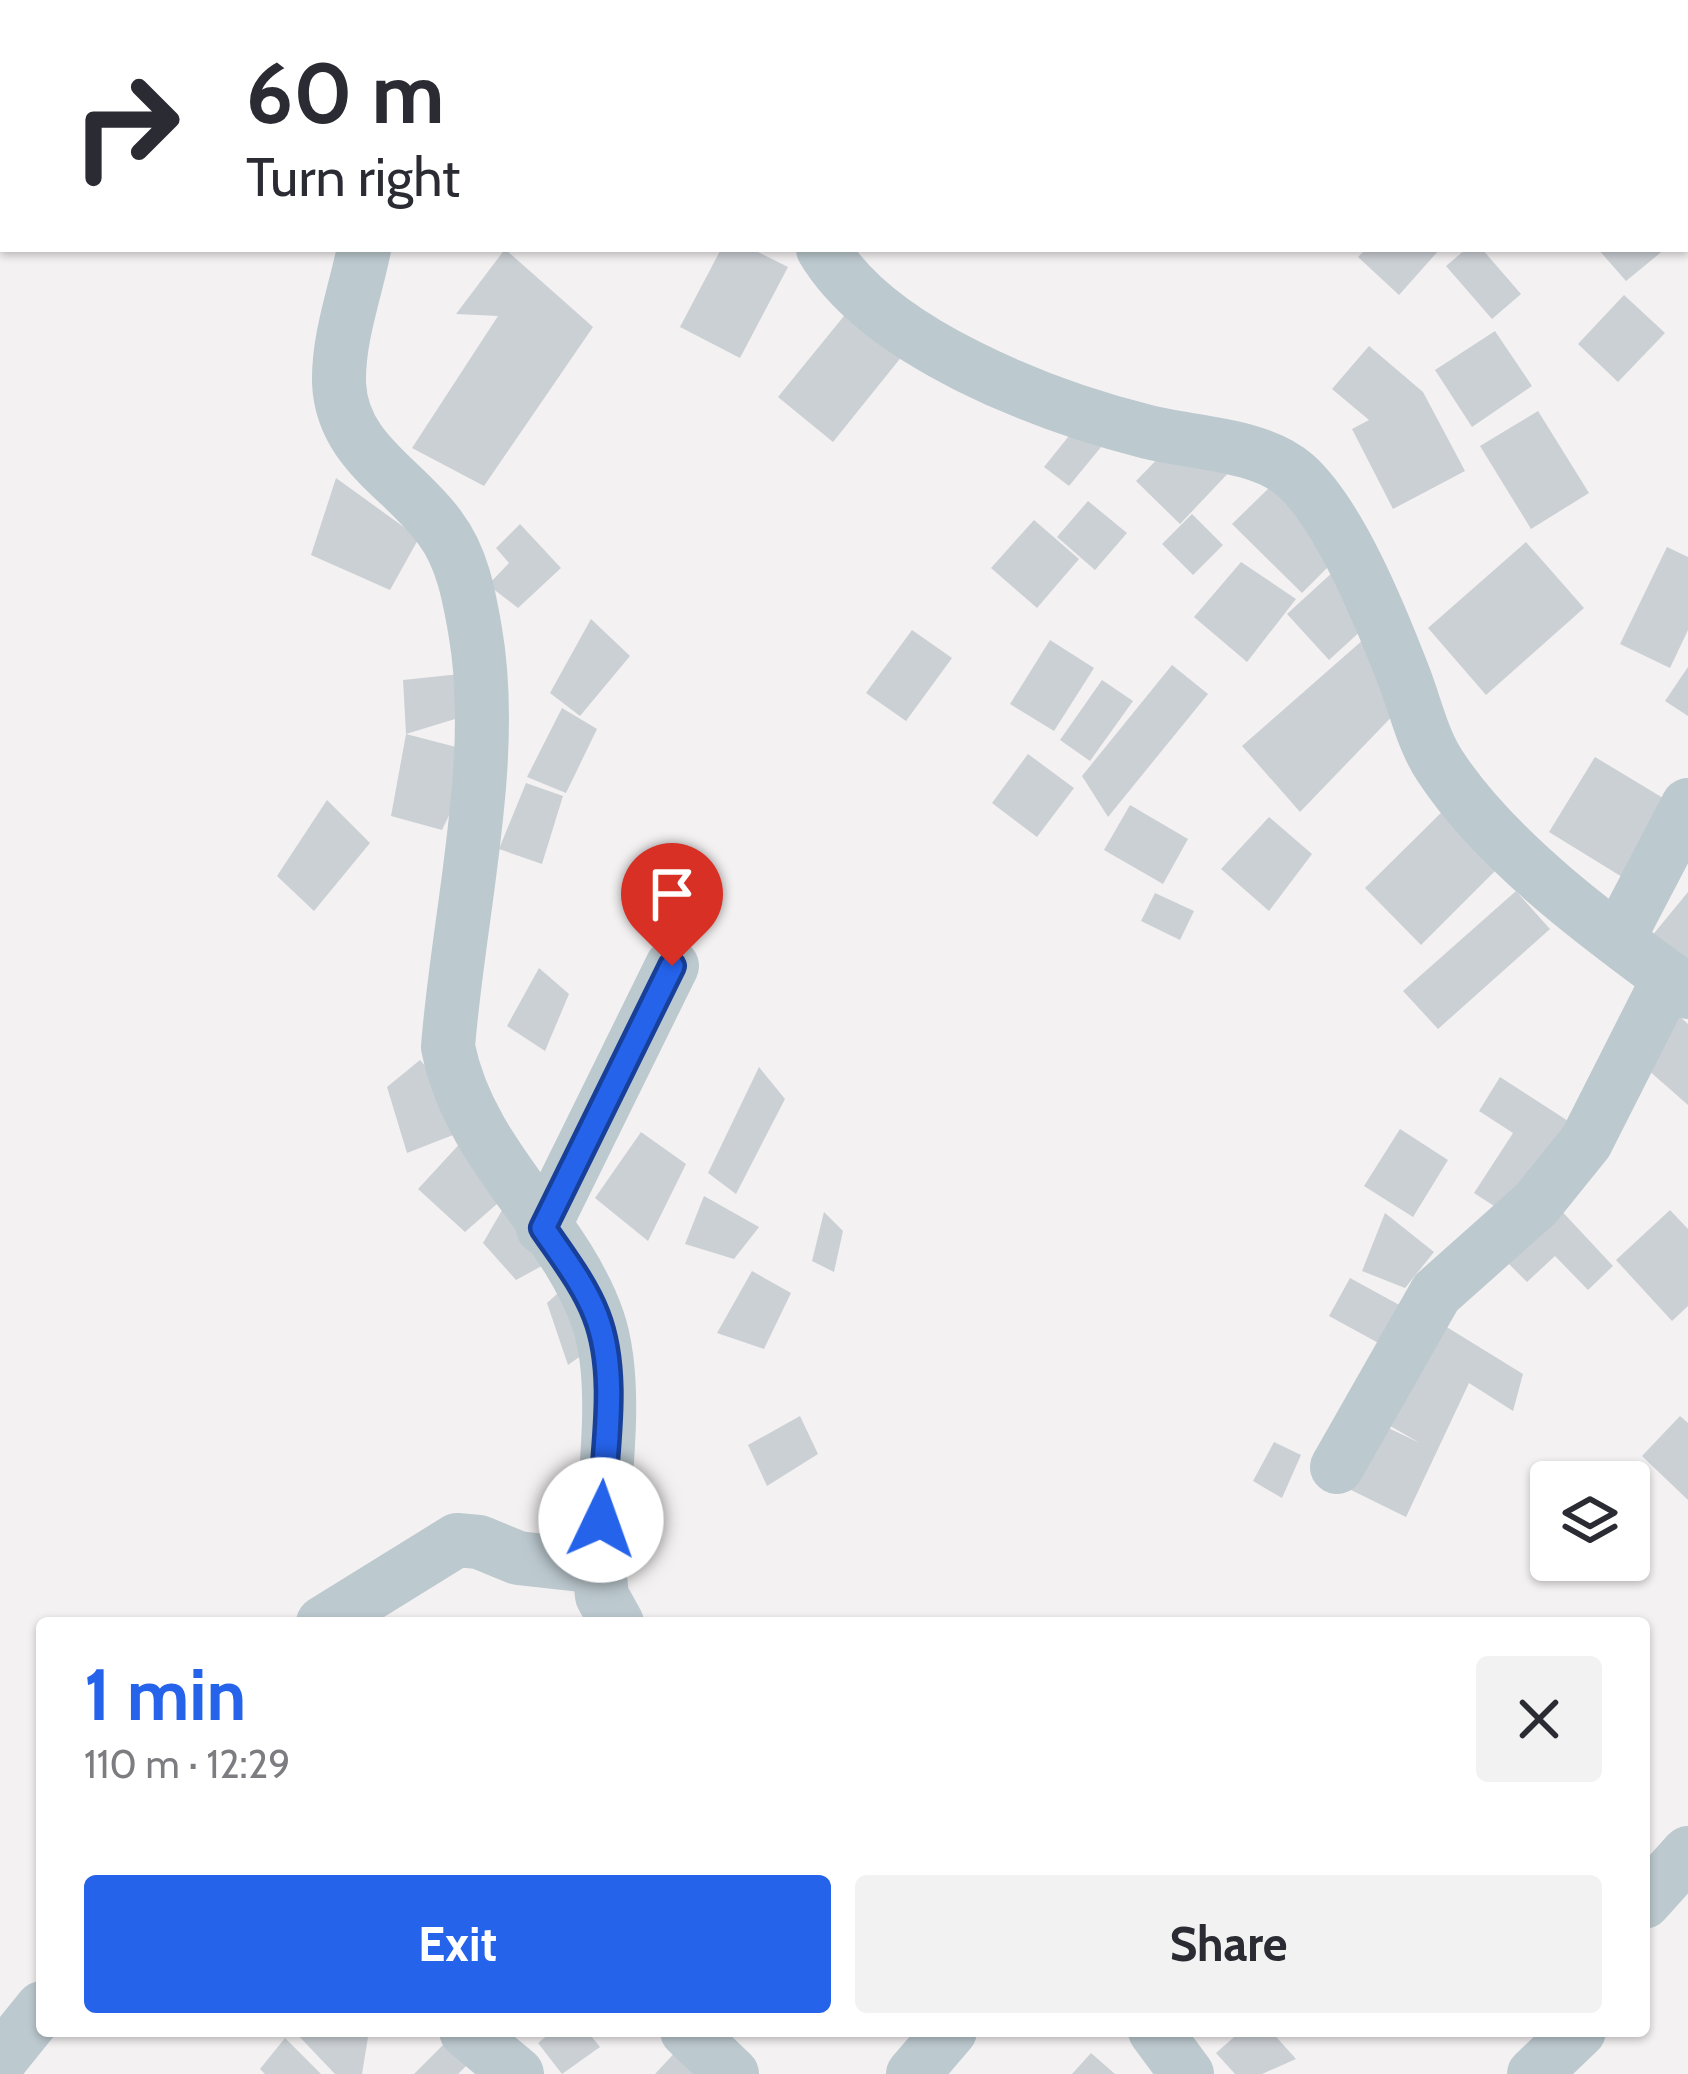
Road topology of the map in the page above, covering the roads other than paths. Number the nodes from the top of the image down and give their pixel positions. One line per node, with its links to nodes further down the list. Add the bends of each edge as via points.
1 (363, 252): 7 (street, via 342,340 345,420 358,445 440,527 459,560 476,634 479,753 448,1048 476,1126)
2 (825, 252): 4 (street, via 866,304 896,327 1031,395 1292,472 1331,524 1440,766 1556,890)
3 (1688, 805): 4 (street)
4 (1618, 939): 6 (street)
5 (672, 966): 7 (street)
6 (1678, 985): 8 (street, via 1586,1142 1536,1204 1436,1293)
7 (543, 1228): 9 (street, via 576,1276 603,1339)
8 (1337, 1467)
9 (598, 1567): 10 (street, via 518,1558 457,1540); 11 (street)
10 (332, 1617)
11 (614, 1617)
12 (1688, 1853): 13 (street)
13 (1650, 1895)
14 (36, 2015): 20 (street)
15 (473, 2037): 21 (street)
16 (693, 2037): 22 (street)
17 (945, 2037): 23 (street)
18 (1159, 2037): 24 (street)
19 (1574, 2037): 25 (street)
20 (0, 2060)
21 (517, 2074)
22 (732, 2074)
23 (913, 2074)
24 (1186, 2074)
25 (1534, 2074)

